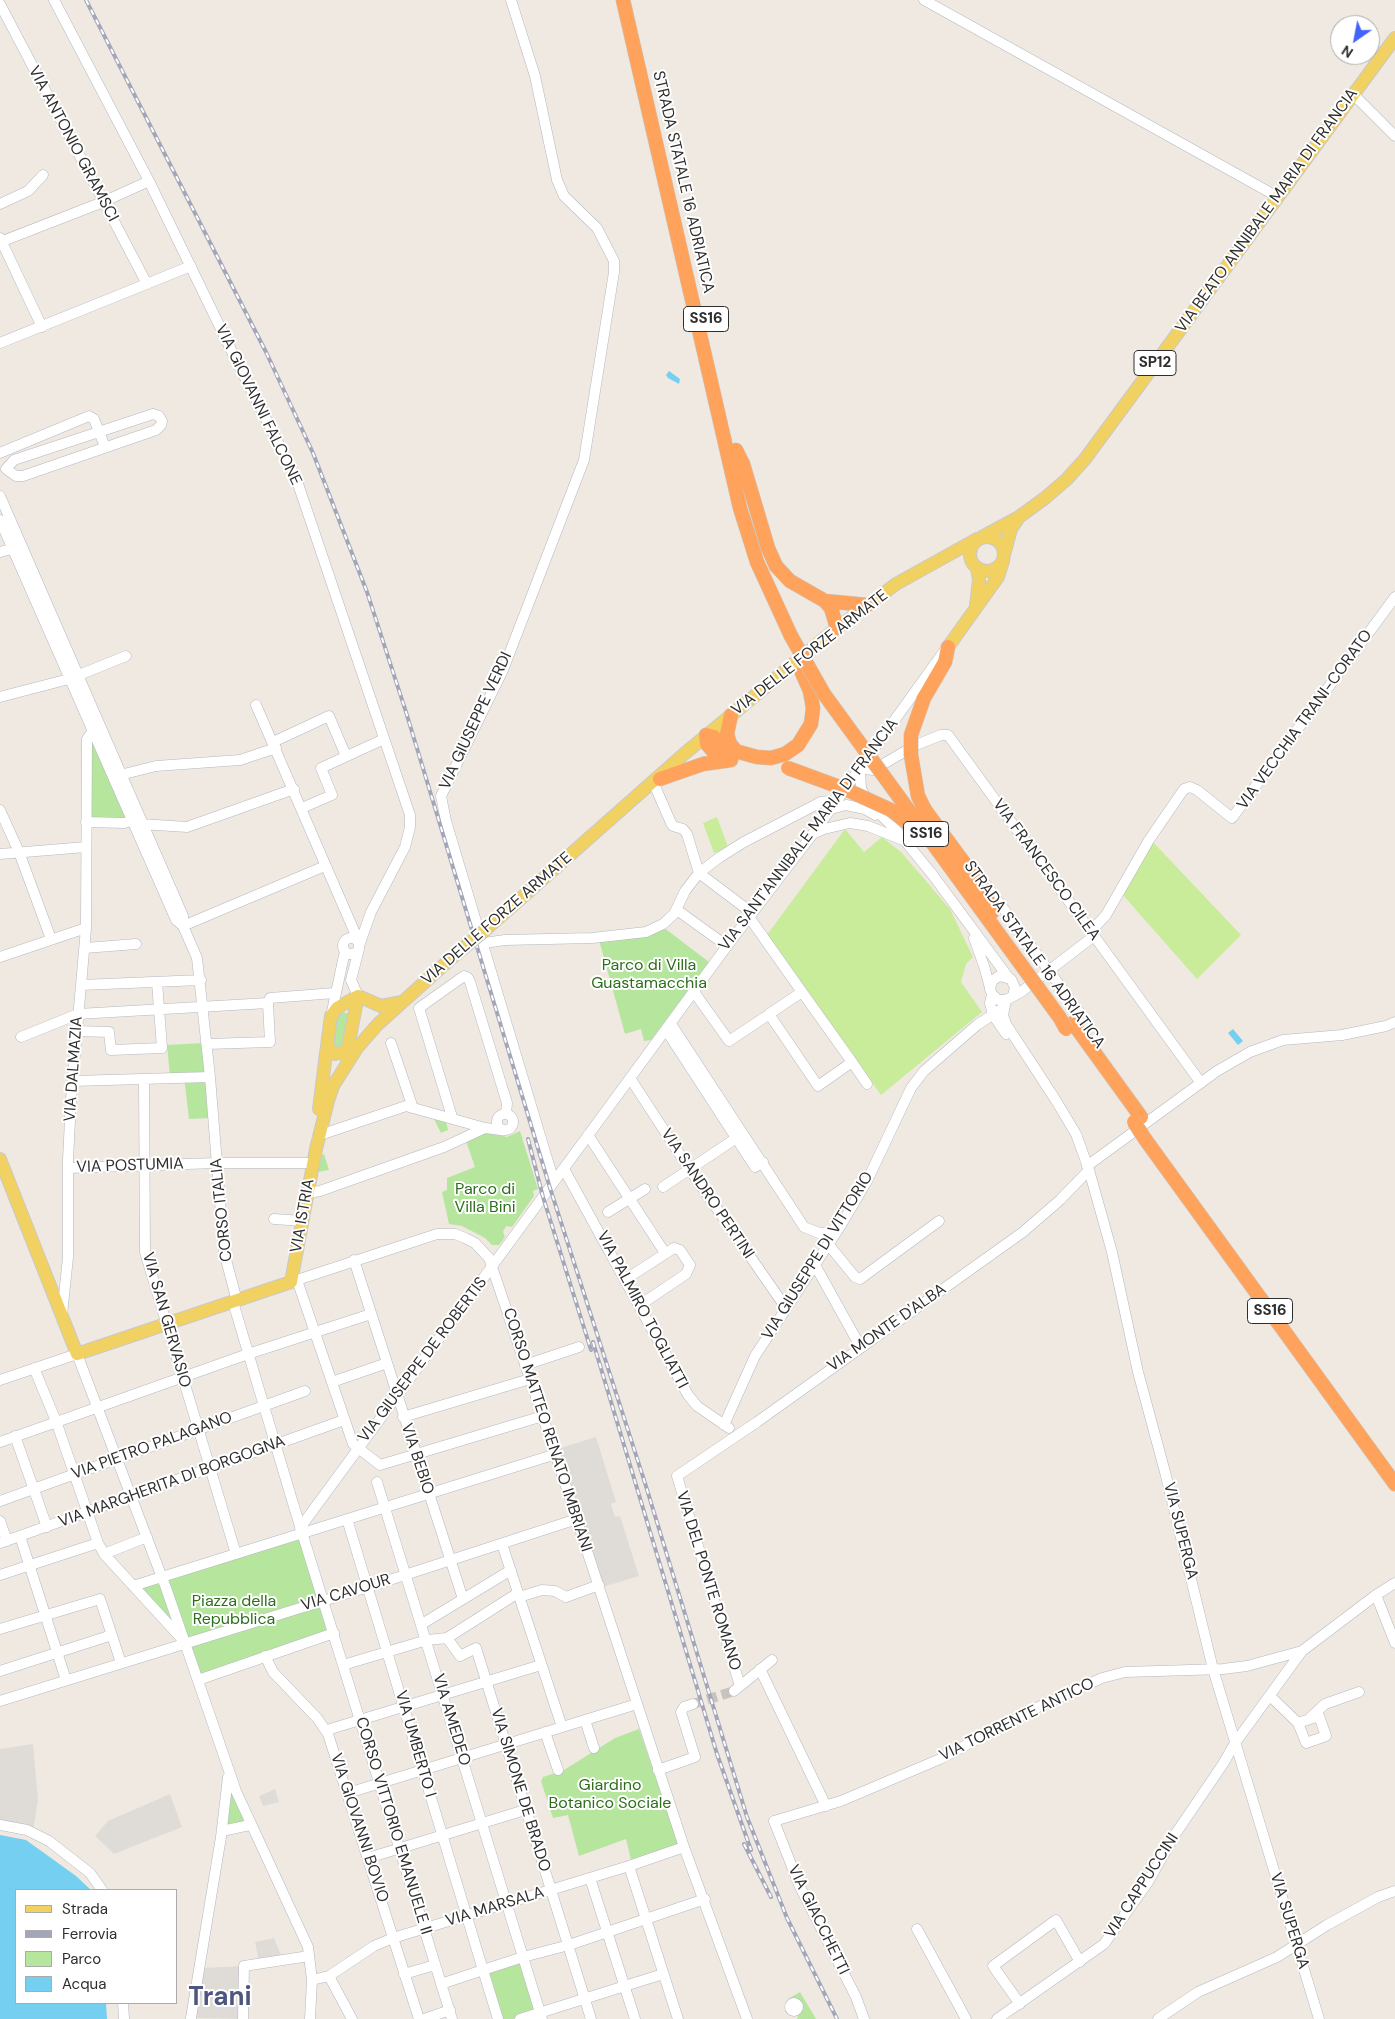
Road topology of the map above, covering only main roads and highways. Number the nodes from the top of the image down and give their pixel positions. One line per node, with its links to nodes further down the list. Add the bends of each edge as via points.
1 (624, 0): 14 (highway, STRADA STATALE 16 ADRIATICA / SS16, via 738,499 756,562)
2 (633, 0): 4 (highway, STRADA STATALE 16 ADRIATICA / SS16)
3 (1395, 38): 5 (main road, VIA BEATO ANNIBALE MARIA DI FRANCIA / SP12, via 1085,459 1067,479)
4 (736, 450): 10 (highway, SS16, via 776,566 790,581); 14 (highway, STRADA STATALE 16 ADRIATICA / SS16, via 755,528)
5 (1019, 517): 6 (main road, VIA BEATO ANNIBALE MARIA DI FRANCIA / SP12); 7 (main road, VIA BEATO ANNIBALE MARIA DI FRANCIA / SP12, via 1011,529)
6 (979, 538): 7 (main road, via 987,536 998,540 1002,544); 8 (main road, VIA DELLE FORZE ARMATE); 9 (main road, via 970,548)
7 (1003, 558): 9 (main road, via 991,570); 12 (main road, VIA BEATO ANNIBALE MARIA DI FRANCIA, via 998,577)
8 (939, 562): 9 (main road, VIA DELLE FORZE ARMATE, via 954,558); 11 (main road, VIA DELLE FORZE ARMATE, via 896,584)
9 (975, 566): 12 (main road, via 979,580)
10 (825, 601): 11 (highway, SS16); 13 (highway, via 831,608)
11 (867, 605): 13 (main road, VIA DELLE FORZE ARMATE)
12 (975, 610): 15 (main road, VIA BEATO ANNIBALE MARIA DI FRANCIA)
13 (836, 628): 16 (main road, VIA DELLE FORZE ARMATE)
14 (789, 632): 19 (highway, SS16, via 810,691 813,708 810,724 798,745 785,754 771,758); 22 (highway, STRADA STATALE 16 ADRIATICA / SS16, bridge); 27 (highway, STRADA STATALE 16 ADRIATICA / SS16, bridge, via 824,694 1060,1018)
15 (948, 647): 22 (highway, SS16, bridge, via 945,662 924,698 911,735 911,755 918,796 924,810 984,890)
16 (731, 714): 17 (main road, VIA DELLE FORZE ARMATE); 19 (highway, via 727,734)
17 (706, 735): 18 (main road, VIA DELLE FORZE ARMATE); 19 (highway, SS16, via 707,744 714,751)
18 (687, 753): 20 (main road, VIA DELLE FORZE ARMATE); 21 (main road, VIA DELLE FORZE ARMATE)
19 (734, 756): 20 (highway, SS16); 27 (highway, SS16, bridge, via 788,768 892,810 909,824)
20 (657, 782): 21 (main road, VIA DELLE FORZE ARMATE)
21 (638, 796): 24 (main road, VIA DELLE FORZE ARMATE, bridge, via 484,937 455,955)
22 (992, 913): 27 (highway, STRADA STATALE 16 ADRIATICA / SS16)
23 (358, 996): 24 (main road, via 381,1006); 25 (main road, via 343,1003); 26 (main road, VIA ISTRIA)
24 (402, 1002): 29 (main road, VIA DELLE FORZE ARMATE)
25 (333, 1014): 26 (main road, via 344,1009); 28 (main road, VIA ISTRIA)
26 (353, 1016): 29 (main road, VIA ISTRIA)
27 (1073, 1022): 30 (highway, STRADA STATALE 16 ADRIATICA / SS16)
28 (327, 1046): 29 (main road, via 336,1054); 31 (main road, VIA ISTRIA, via 315,1132)
29 (349, 1053): 31 (main road, VIA ISTRIA, via 333,1086)
30 (1149, 1136): 34 (highway, STRADA STATALE 16 ADRIATICA / SS16); 35 (highway, STRADA STATALE 16 ADRIATICA / SS16)
31 (316, 1149): 33 (main road, VIA ISTRIA)
32 (0, 1159): 33 (main road, CORSO MATTEO RENATO IMBRIANI, via 77,1354)
33 (294, 1281)
34 (1395, 1468)
35 (1395, 1484)

